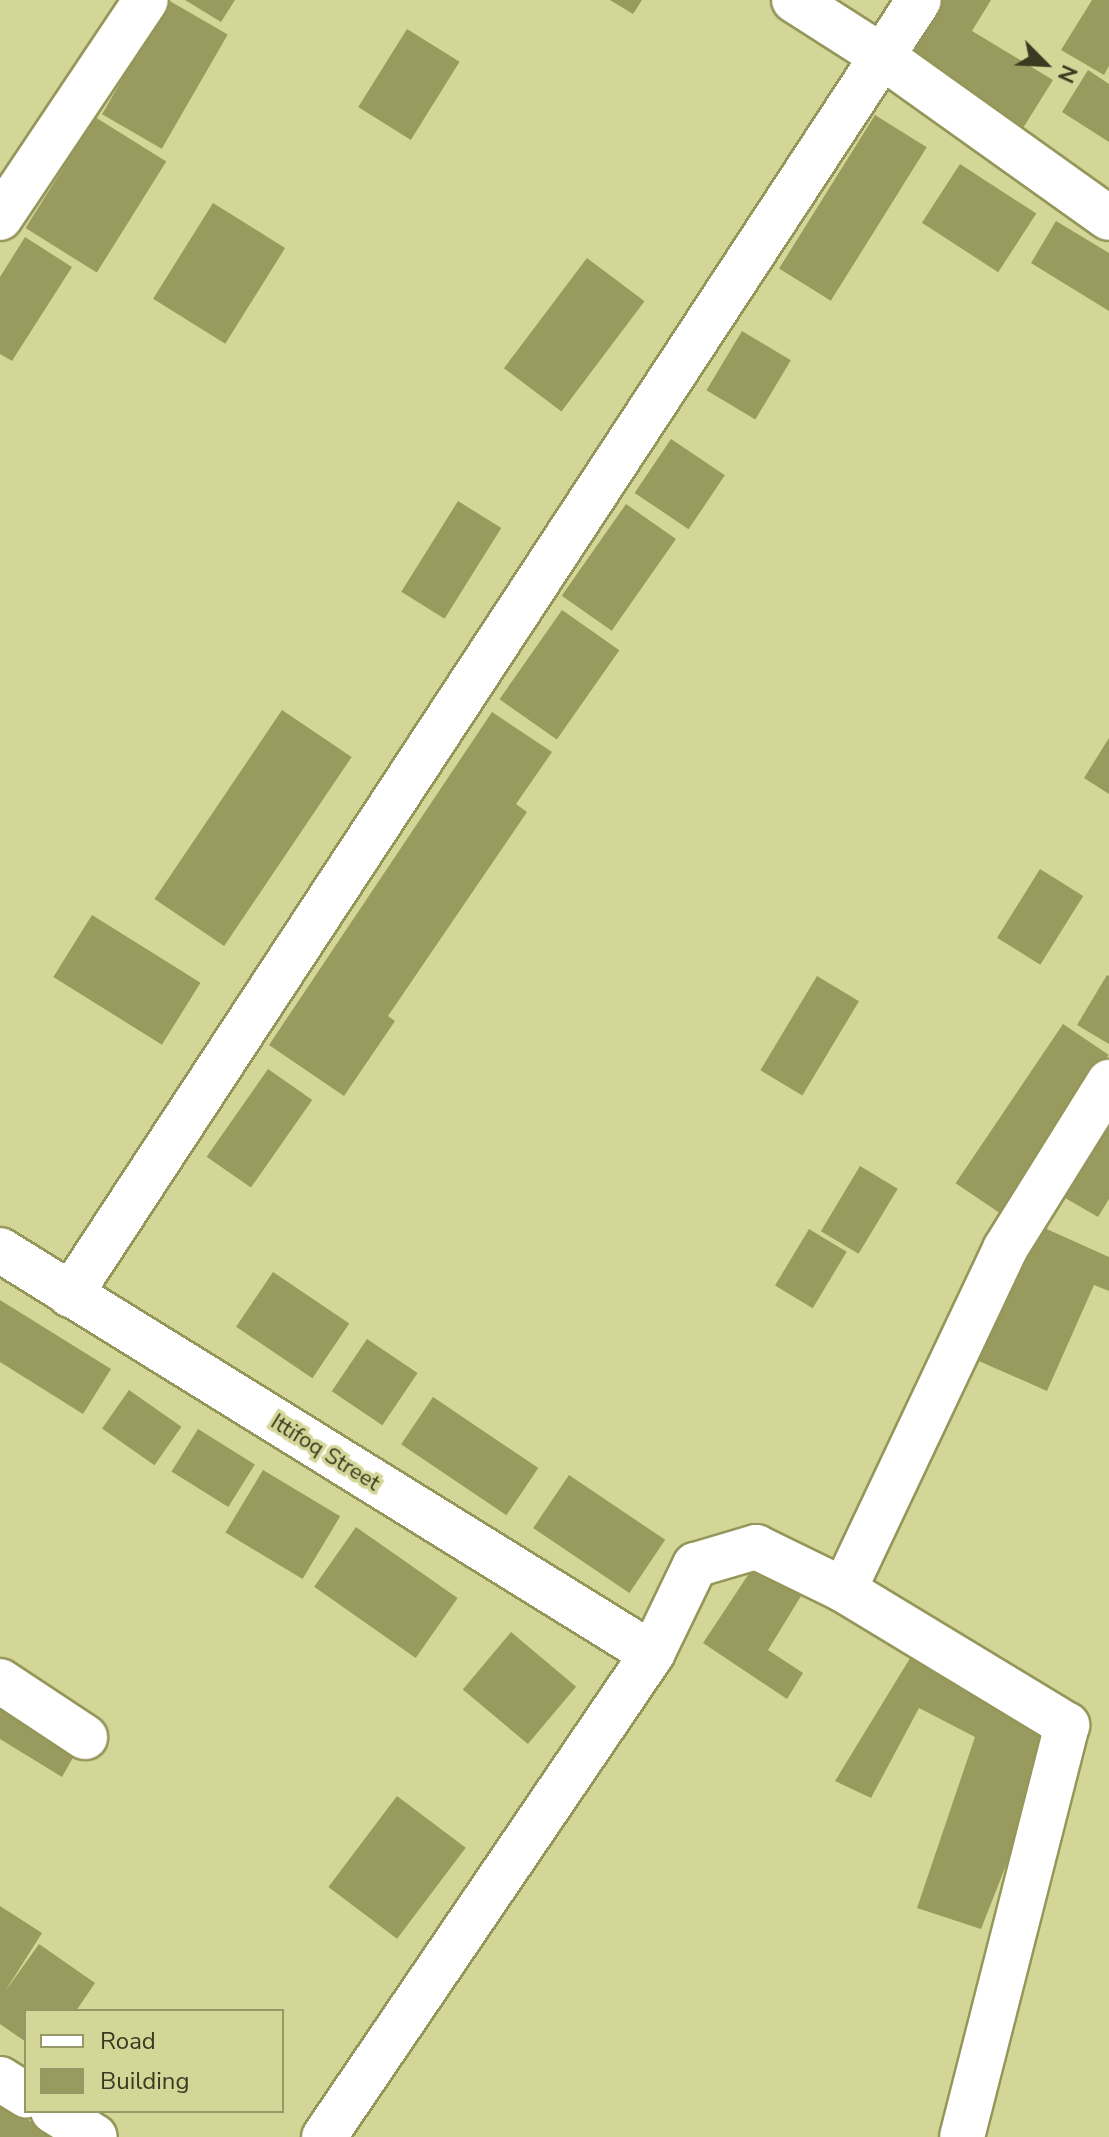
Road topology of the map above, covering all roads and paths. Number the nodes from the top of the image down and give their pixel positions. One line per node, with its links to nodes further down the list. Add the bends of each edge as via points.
1 (146, 0): 5 (street)
2 (794, 0): 4 (street)
3 (919, 0): 4 (street)
4 (883, 57): 6 (street); 9 (street)
5 (0, 218)
6 (1109, 218)
7 (1109, 1082): 10 (street, via 1005,1249)
8 (0, 1250): 9 (street, Ittifoq Street)
9 (70, 1295): 11 (street, Ittifoq Street)
10 (844, 1590): 11 (street, via 756,1547 695,1565); 19 (street, via 1067,1725)
11 (652, 1654): 18 (street)
12 (0, 1681): 13 (street)
13 (85, 1737)
14 (0, 2079): 15 (street)
15 (24, 2094)
16 (56, 2113): 17 (street)
17 (95, 2137)
18 (324, 2137)
19 (962, 2137)

